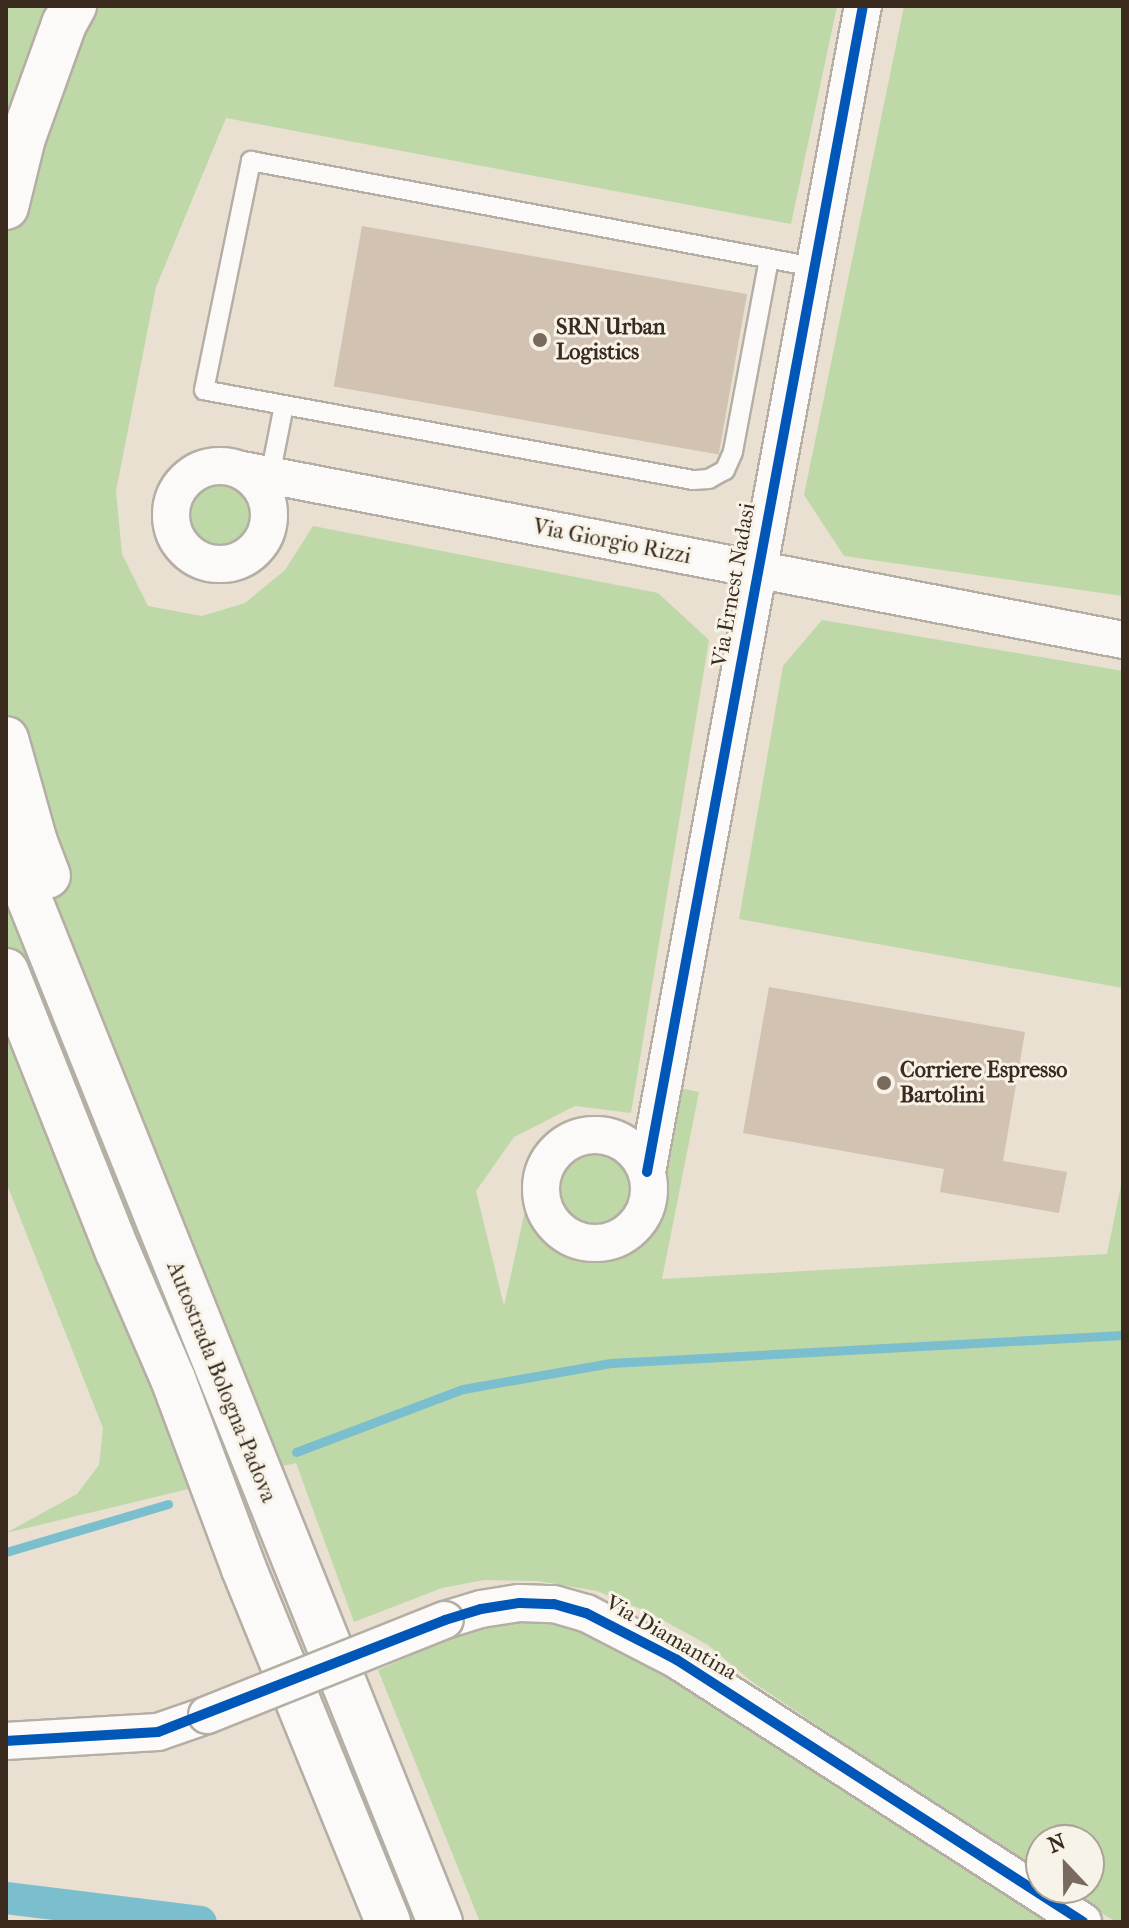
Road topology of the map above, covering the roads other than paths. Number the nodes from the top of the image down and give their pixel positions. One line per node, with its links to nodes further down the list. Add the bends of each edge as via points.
1 (74, 6): 3 (highway, via 23,138)
2 (863, 6): 5 (street, Via Ernest Nadasi)
3 (6, 207)
4 (769, 259): 5 (lane); 6 (lane, via 733,452 725,470 709,479); 6 (lane, via 251,161 204,390)
5 (814, 267): 10 (street, Via Ernest Nadasi)
6 (284, 405): 7 (lane)
7 (256, 473): 8 (street, Via Giorgio Rizzi); 9 (street); 9 (street, Via Giorgio Rizzi, via 210,466 183,482 170,511 178,541 202,562 233,563 260,545)
8 (337, 490): 9 (street, Via Giorgio Rizzi, via 303,497); 10 (street, Via Giorgio Rizzi)
9 (270, 515)
10 (757, 570): 11 (street, Via Giorgio Rizzi); 16 (street, Via Ernest Nadasi)
11 (1123, 640)
12 (6, 739): 20 (highway, via 35,842 222,1320)
13 (6, 841): 20 (highway, Autostrada Bologna-Padova)
14 (6, 971): 17 (highway, Autostrada Bologna-Padova)
15 (6, 985): 17 (highway)
16 (668, 1061): 18 (street, Via Ernest Nadasi, via 641,1117); 19 (street, Via Ernest Nadasi)
17 (45, 1069): 22 (highway, Autostrada Bologna-Padova)
18 (603, 1135): 19 (street, via 630,1147); 19 (street, Via Ernest Nadasi, via 569,1142 545,1167 542,1202 560,1231 592,1243 626,1234 647,1206)
19 (647, 1172)
20 (285, 1541): 23 (highway, Autostrada Bologna-Padova)
21 (6, 1741): 24 (street, Via Diamantina, bridge, via 158,1732 445,1620 520,1603 554,1604 586,1613 677,1660)
22 (388, 1922)
23 (440, 1922)
24 (1083, 1922)

